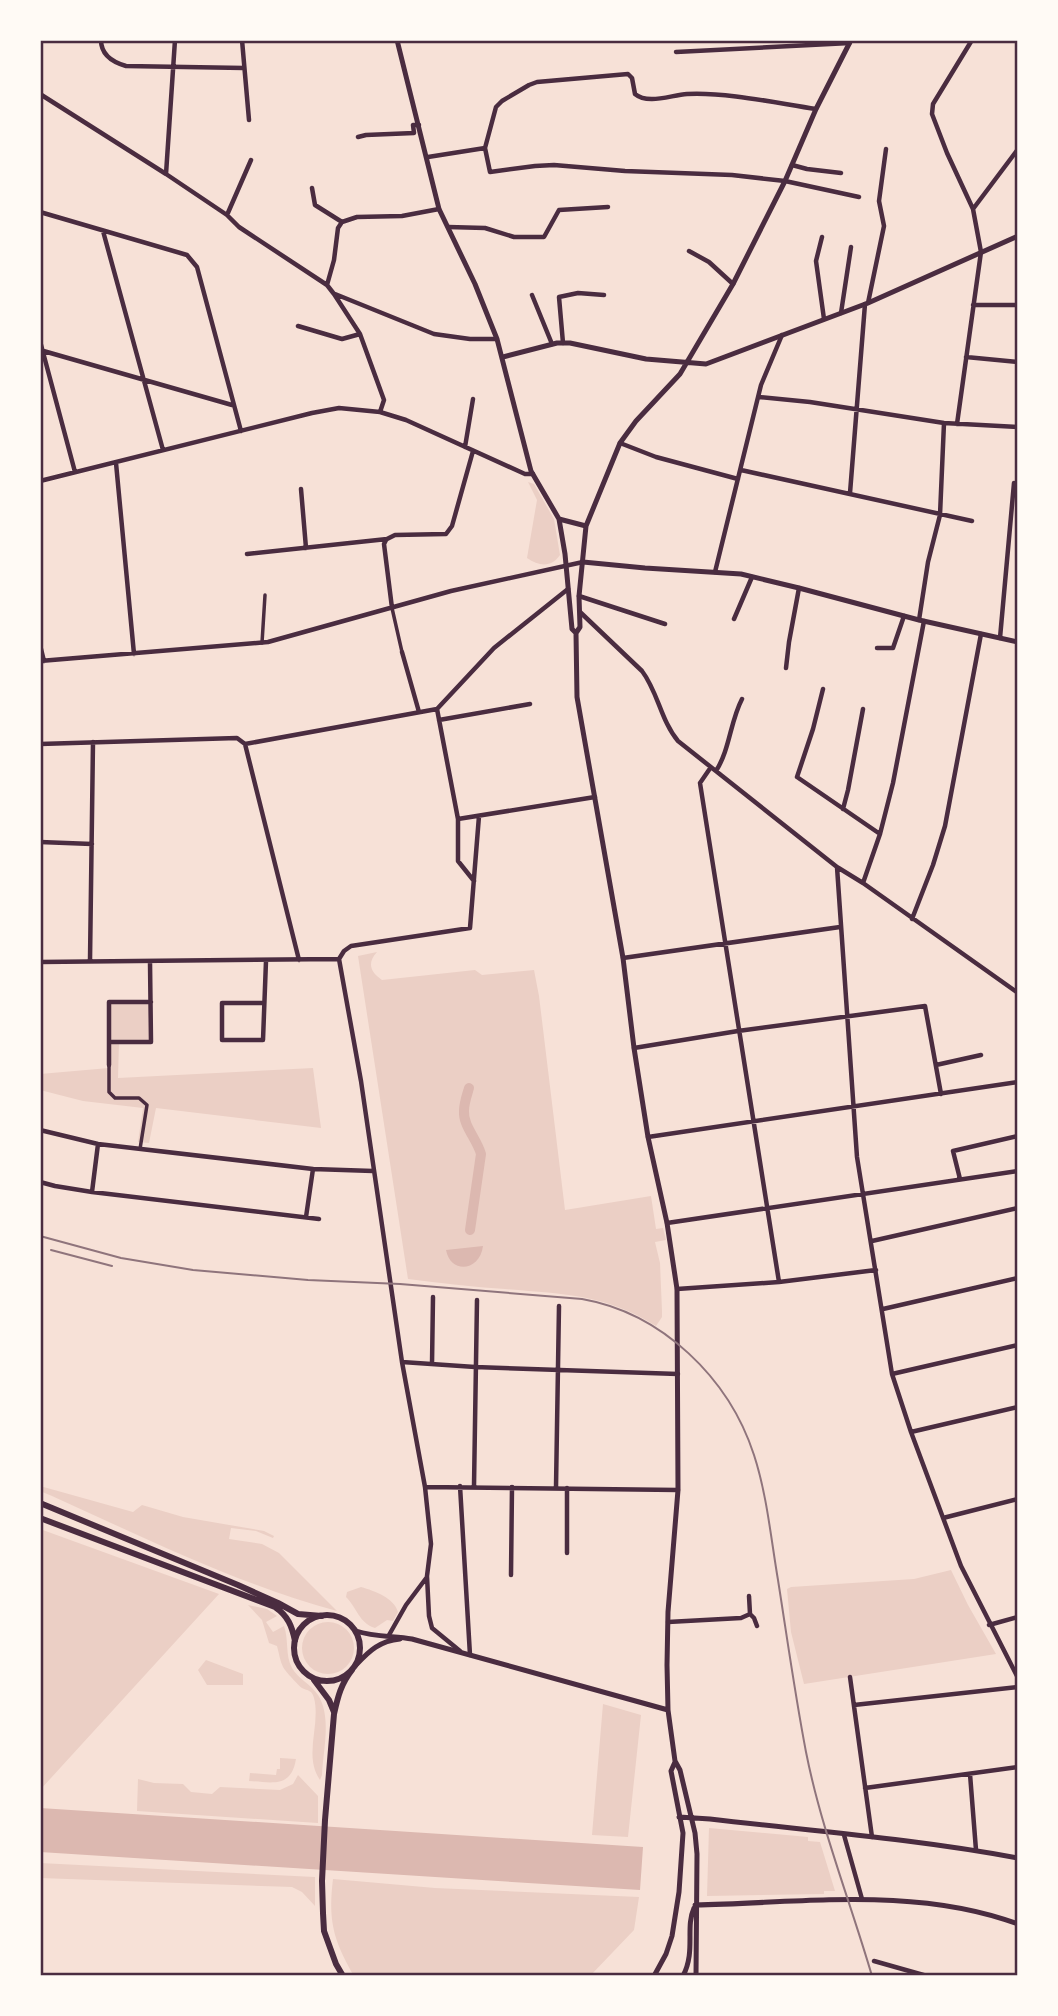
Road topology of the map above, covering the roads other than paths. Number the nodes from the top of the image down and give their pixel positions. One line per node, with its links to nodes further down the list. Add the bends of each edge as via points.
1 (101, 40): 8 (street, via 105,55 114,63)
2 (175, 40): 8 (street)
3 (242, 40): 9 (street)
4 (397, 40): 13 (street)
5 (972, 40): 30 (street, via 933,104 932,114)
6 (850, 41): 7 (street); 11 (street)
7 (676, 52)
8 (173, 67): 9 (street); 22 (street)
9 (244, 68): 12 (street)
10 (40, 94): 22 (street)
11 (816, 109): 15 (street, via 707,94 646,99 635,94 628,74 537,82 496,107); 20 (street)
12 (249, 120)
13 (419, 125): 14 (street, via 414,125 414,133); 18 (street)
14 (358, 137)
15 (485, 148): 18 (street); 23 (street, via 490,172 554,165)
16 (887, 149): 46 (street, via 879,201 884,226)
17 (1018, 149): 30 (street)
18 (428, 157): 29 (street)
19 (251, 160): 32 (street)
20 (792, 165): 21 (street); 23 (street)
21 (841, 173)
22 (166, 174): 32 (street)
23 (785, 181): 25 (street); 41 (street)
24 (312, 188): 26 (street)
25 (859, 197)
26 (315, 205): 27 (street); 33 (street)
27 (309, 206)
28 (608, 207): 34 (street, via 559,210 544,237)
29 (439, 209): 33 (street); 34 (street)
30 (973, 209): 40 (street)
31 (40, 212): 35 (street)
32 (227, 215): 42 (street)
33 (342, 222): 42 (street)
34 (447, 227): 54 (street)
35 (103, 230): 63 (street); 66 (street, via 187,254 193,260)
36 (1018, 236): 40 (street)
37 (822, 237): 50 (street, via 816,261)
38 (851, 247): 49 (street)
39 (689, 251): 41 (street)
40 (981, 252): 46 (street); 47 (street)
41 (733, 284): 61 (street)
42 (327, 285): 43 (street)
43 (334, 294): 52 (street); 54 (street, via 434,334)
44 (531, 295): 57 (street)
45 (604, 295): 56 (street, via 559,297)
46 (866, 303): 49 (street); 67 (street)
47 (973, 305): 48 (street); 59 (street)
48 (1018, 305)
49 (841, 313): 50 (street)
50 (824, 319): 53 (street)
51 (298, 326): 52 (street, via 342,339)
52 (360, 334): 68 (street, via 384,400)
53 (782, 335): 61 (street, via 706,364); 64 (street)
54 (497, 339): 60 (street)
55 (40, 341): 58 (street)
56 (563, 343): 57 (street); 61 (street)
57 (552, 344): 60 (street)
58 (42, 350): 63 (street); 79 (street)
59 (966, 357): 62 (street); 70 (street)
60 (503, 358): 80 (street)
61 (687, 362): 73 (street)
62 (1018, 362)
63 (143, 379): 66 (street); 75 (street)
64 (759, 397): 67 (street); 78 (street)
65 (473, 399): 74 (street)
66 (233, 405): 72 (street)
67 (855, 410): 69 (street); 85 (street)
68 (380, 412): 72 (street, via 339,408); 74 (street)
69 (944, 423): 70 (street); 86 (street)
70 (957, 424): 71 (street)
71 (1018, 427)
72 (241, 431): 75 (street)
73 (620, 443): 81 (street); 89 (street)
74 (465, 447): 76 (street)
75 (163, 450): 77 (street)
76 (473, 451): 80 (street); 90 (street, via 449,531)
77 (116, 463): 79 (street); 115 (street)
78 (741, 470): 81 (street); 85 (street)
79 (75, 472): 82 (street)
80 (533, 474): 87 (street)
81 (738, 479): 95 (street)
82 (40, 481)
83 (1014, 484): 109 (street)
84 (301, 489): 91 (street)
85 (850, 494): 86 (street)
86 (940, 515): 88 (street); 105 (street, via 928,562)
87 (559, 519): 89 (street); 94 (street)
88 (972, 521)
89 (586, 526): 93 (street)
90 (387, 539): 91 (street); 101 (street)
91 (306, 548): 92 (street)
92 (247, 554)
93 (583, 562): 94 (street); 95 (street); 100 (street)
94 (566, 565): 98 (street); 101 (street)
95 (715, 572): 96 (street)
96 (752, 577): 97 (street); 104 (street)
97 (799, 587): 103 (street); 117 (street)
98 (568, 589): 107 (street); 121 (street, via 494,648)
99 (265, 595): 111 (street)
100 (579, 596): 102 (street); 106 (street)
101 (392, 608): 111 (street); 114 (street)
102 (580, 612): 107 (street); 128 (street, via 649,680 678,741)
103 (904, 616): 105 (street); 113 (street, via 893,648)
104 (734, 619)
105 (922, 620): 108 (street); 133 (street)
106 (664, 624)
107 (576, 634): 129 (street, via 577,697)
108 (981, 634): 109 (street); 139 (street, via 945,825)
109 (1000, 638): 110 (street)
110 (1018, 642)
111 (262, 643): 115 (street)
112 (40, 645): 116 (street)
113 (877, 649)
114 (402, 652): 123 (street)
115 (134, 654): 116 (street)
116 (42, 661)
117 (786, 668)
118 (823, 689): 130 (street, via 797,777)
119 (742, 699): 128 (street, via 722,761)
120 (530, 704): 124 (street)
121 (437, 709): 123 (street); 124 (street)
122 (863, 709): 130 (street)
123 (419, 712): 127 (street)
124 (439, 720): 132 (street)
125 (93, 742): 126 (street); 127 (street, via 237,738); 135 (street)
126 (40, 744)
127 (245, 744): 144 (street)
128 (714, 769): 136 (street); 141 (street, via 700,783)
129 (596, 797): 131 (street); 142 (street)
130 (843, 808): 133 (street)
131 (479, 816): 132 (street); 137 (street)
132 (458, 819): 137 (street, via 458,862)
133 (880, 834): 138 (street)
134 (40, 842): 135 (street)
135 (92, 844): 145 (street)
136 (836, 867): 138 (street); 140 (street)
137 (474, 881): 143 (street, via 470,928 351,946)
138 (863, 883): 139 (street)
139 (912, 919): 149 (street)
140 (840, 927): 141 (street); 152 (street)
141 (725, 945): 142 (street); 153 (street)
142 (624, 958): 155 (street)
143 (339, 959): 144 (street); 169 (street)
144 (299, 960): 146 (street)
145 (90, 961): 147 (street); 148 (street)
146 (265, 961): 148 (street); 151 (street)
147 (40, 962)
148 (150, 962): 150 (street)
149 (1018, 993)
150 (150, 1002): 154 (street, via 109,1002); 154 (street, via 151,1042)
151 (264, 1003): 151 (street, via 222,1003 222,1040 263,1040)
152 (848, 1017): 153 (street); 158 (street, via 925,1006); 161 (street)
153 (738, 1031): 155 (street); 162 (street)
154 (109, 1042): 157 (street)
155 (634, 1048): 165 (street)
156 (981, 1055): 158 (street)
157 (109, 1065): 167 (street, via 109,1092 115,1098 139,1098 147,1105)
158 (936, 1065): 160 (street)
159 (1018, 1082): 160 (street)
160 (941, 1094): 161 (street)
161 (854, 1107): 162 (street); 174 (street)
162 (753, 1122): 165 (street); 176 (street)
163 (40, 1130): 166 (street)
164 (1018, 1136): 171 (street, via 953,1151)
165 (648, 1137): 179 (street)
166 (98, 1144): 167 (street); 173 (street)
167 (141, 1149): 168 (street)
168 (313, 1169): 169 (street); 177 (street)
169 (373, 1171): 190 (street)
170 (1018, 1171): 171 (street)
171 (960, 1180): 174 (street)
172 (40, 1182): 173 (street)
173 (92, 1192): 177 (street)
174 (863, 1195): 176 (street); 180 (street)
175 (1018, 1208): 180 (street)
176 (766, 1209): 179 (street); 183 (street)
177 (306, 1217): 178 (street)
178 (318, 1219)
179 (667, 1223): 184 (street)
180 (872, 1241): 181 (street)
181 (876, 1270): 183 (street); 188 (street)
182 (1018, 1278): 188 (street)
183 (779, 1282): 184 (street)
184 (677, 1289): 194 (street)
185 (433, 1297): 191 (street)
186 (477, 1300): 192 (street)
187 (559, 1306): 193 (street)
188 (883, 1309): 195 (street)
189 (1018, 1345): 195 (street)
190 (402, 1362): 191 (street); 200 (street)
191 (432, 1364): 192 (street)
192 (475, 1367): 193 (street); 199 (street)
193 (557, 1370): 194 (street); 202 (street)
194 (678, 1374): 204 (street)
195 (892, 1374): 197 (street)
196 (1018, 1407): 197 (street)
197 (911, 1432): 208 (street)
198 (460, 1486): 199 (street); 200 (street); 224 (street)
199 (474, 1486): 201 (street)
200 (425, 1487): 211 (street, via 431,1544)
201 (512, 1487): 202 (street); 210 (street)
202 (556, 1487): 203 (street)
203 (567, 1488): 204 (street); 209 (street)
204 (678, 1490): 216 (street)
205 (1018, 1499): 208 (street)
206 (40, 1503): 214 (main road, via 298,1614)
207 (40, 1518): 222 (main road, via 275,1607 289,1620)
208 (943, 1518): 217 (street)
209 (567, 1553)
210 (511, 1575)
211 (428, 1576): 220 (street); 223 (street, via 432,1628)
212 (749, 1596): 213 (street)
213 (750, 1614): 216 (street); 218 (street)
214 (322, 1616): 219 (main road, via 343,1619); 222 (main road, via 304,1624)
215 (1018, 1617): 217 (street)
216 (668, 1622): 231 (street)
217 (989, 1625): 228 (street)
218 (757, 1626)
219 (356, 1631): 220 (street); 225 (main road, via 360,1650)
220 (389, 1635): 221 (street)
221 (412, 1639): 223 (street); 225 (street, via 375,1646)
222 (295, 1641): 227 (main road, via 298,1663)
223 (460, 1651): 224 (street)
224 (470, 1655): 231 (street)
225 (354, 1667): 227 (main road, via 339,1679); 232 (main road, via 339,1692)
226 (850, 1677): 230 (street)
227 (313, 1678): 232 (main road)
228 (1018, 1678)
229 (1018, 1687): 230 (street)
230 (854, 1705): 236 (street)
231 (668, 1710): 233 (street)
232 (334, 1714): 248 (main road, via 322,1881 324,1931)
233 (675, 1761): 237 (street, via 671,1771); 238 (street)
234 (1018, 1767): 235 (street)
235 (970, 1773): 236 (street); 241 (street)
236 (865, 1788): 240 (street)
237 (679, 1817): 238 (street); 249 (street, via 683,1833 673,1936)
238 (692, 1817): 239 (street); 244 (street, via 697,1854)
239 (844, 1835): 240 (street); 243 (street)
240 (872, 1838): 241 (street)
241 (976, 1850): 242 (street)
242 (1018, 1858)
243 (862, 1899): 244 (street); 245 (street, via 952,1906)
244 (695, 1905): 247 (street); 250 (street)
245 (1018, 1924)
246 (874, 1961): 251 (street)
247 (696, 1975)
248 (343, 1976)
249 (654, 1976)
250 (683, 1976)
251 (927, 1976)

